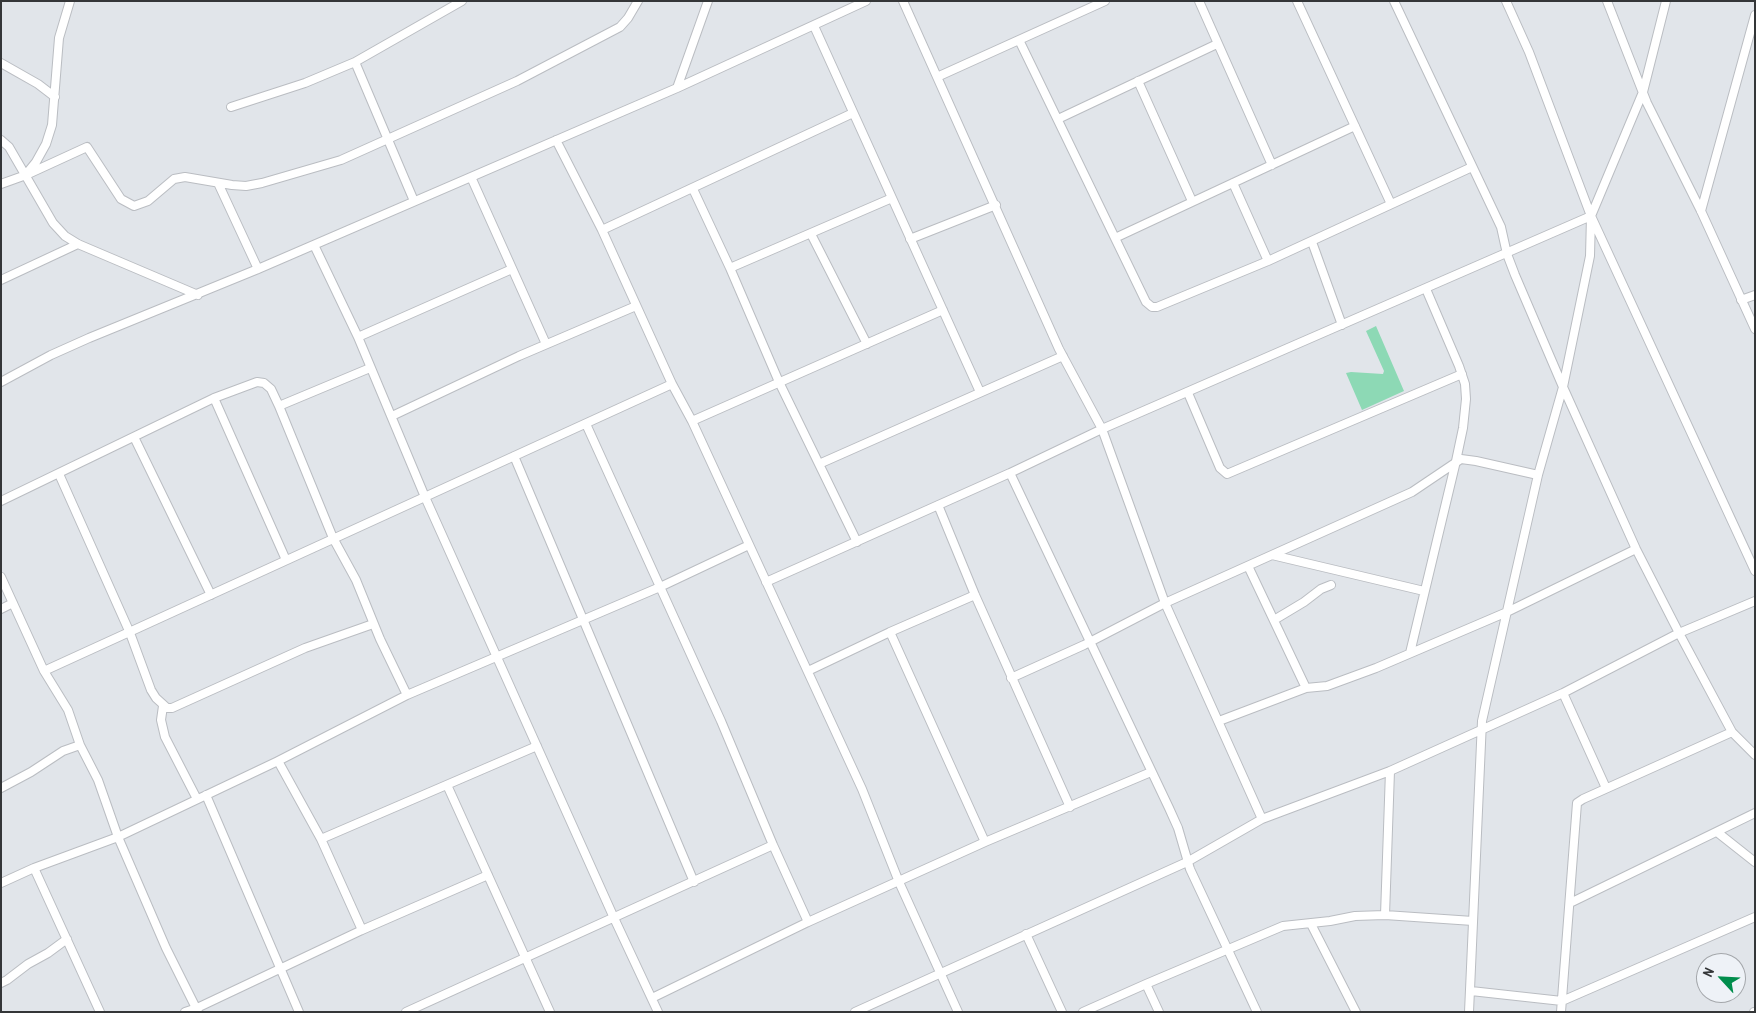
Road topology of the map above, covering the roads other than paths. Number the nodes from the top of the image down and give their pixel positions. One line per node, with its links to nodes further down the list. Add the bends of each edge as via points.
1 (70, 1): 24 (street, via 59,38)
2 (462, 1): 18 (street)
3 (638, 1): 29 (street, via 620,28 516,81)
4 (708, 1): 22 (street)
5 (866, 1): 15 (street)
6 (903, 1): 20 (street)
7 (1105, 1): 16 (street)
8 (1199, 1): 17 (street)
9 (1297, 1): 28 (street)
10 (1394, 1): 33 (street)
11 (1506, 1): 46 (street, via 1529,52)
12 (1607, 1): 23 (street)
13 (1666, 1): 23 (street)
14 (1755, 14): 45 (street)
15 (814, 26): 22 (street); 26 (street)
16 (1019, 40): 20 (street); 27 (street)
17 (1217, 44): 21 (street); 32 (street)
18 (355, 62): 25 (street, via 305,83); 29 (street)
19 (1, 63): 24 (street)
20 (937, 77): 44 (street)
21 (1138, 82): 27 (street); 42 (street)
22 (678, 88): 31 (street)
23 (1643, 92): 45 (street); 46 (street)
24 (55, 97): 34 (street, via 46,144)
25 (231, 107)
26 (853, 113): 39 (street); 40 (street)
27 (1058, 119): 49 (street)
28 (1355, 126): 32 (street); 43 (street)
29 (387, 138): 36 (street, via 341,160 262,183 246,186); 41 (street)
30 (1, 140): 34 (street)
31 (556, 140): 35 (street); 47 (street)
32 (1272, 165): 37 (street)
33 (1472, 167): 43 (street); 54 (street, via 1501,227)
34 (26, 175): 36 (street, via 87,147 121,199 134,206 148,201 174,179 185,177); 38 (street); 52 (street, via 52,223)
35 (471, 177): 41 (street); 58 (street)
36 (218, 183): 57 (street)
37 (1233, 183): 42 (street); 55 (street)
38 (1, 184)
39 (693, 189): 47 (street); 56 (street)
40 (892, 198): 48 (street); 50 (street)
41 (414, 201): 53 (street)
42 (1192, 201): 49 (street)
43 (1391, 204): 51 (street)
44 (996, 205): 50 (street); 71 (street)
45 (1701, 211): 63 (street)
46 (1591, 216): 54 (street); 77 (street, via 1590,256); 103 (street)
47 (602, 230): 64 (street)
48 (811, 234): 56 (street); 70 (street)
49 (1115, 238): 55 (street, via 1146,302 1152,307)
50 (910, 239): 65 (street)
51 (1312, 242): 55 (street); 66 (street)
52 (78, 244): 59 (street); 62 (street)
53 (314, 245): 57 (street); 68 (street)
54 (1507, 254): 60 (street); 77 (street)
55 (1268, 261)
56 (730, 268): 75 (street)
57 (258, 269): 62 (street)
58 (512, 269): 68 (street); 69 (street)
59 (1, 280)
60 (1426, 289): 66 (street); 73 (street)
61 (1755, 294): 63 (street)
62 (198, 295): 74 (street, via 89,338)
63 (1741, 300): 67 (street)
64 (636, 306): 69 (street); 76 (street)
65 (942, 310): 70 (street); 78 (street)
66 (1342, 325): 79 (street)
67 (1755, 329)
68 (358, 337): 72 (street)
69 (546, 344): 82 (street)
70 (866, 344): 75 (street)
71 (1063, 356): 78 (street); 85 (street)
72 (370, 368): 81 (street); 82 (street)
73 (1462, 374): 79 (street, via 1226,474 1220,468); 88 (street, via 1466,398)
74 (1, 382)
75 (780, 382): 83 (street); 89 (street)
76 (672, 384): 83 (street); 84 (street)
77 (1563, 387): 92 (street); 99 (street)
78 (980, 392): 89 (street)
79 (1188, 393): 85 (street)
80 (214, 398): 81 (street, via 260,381 271,389); 86 (street); 101 (street)
81 (279, 406): 96 (street)
82 (392, 416): 93 (street)
83 (692, 421): 98 (street)
84 (586, 424): 87 (street); 107 (street)
85 (1102, 429): 90 (street); 113 (street)
86 (134, 437): 91 (street); 109 (street)
87 (514, 456): 93 (street); 116 (street)
88 (1456, 461): 92 (street, via 1465,459); 100 (street, via 1412,492); 108 (street)
89 (819, 464): 97 (street)
90 (1010, 473): 95 (street); 122 (street)
91 (59, 474): 94 (street); 120 (street)
92 (1538, 475): 115 (street)
93 (426, 497): 96 (street); 124 (street)
94 (1, 501)
95 (938, 505): 97 (street); 110 (street)
96 (333, 538): 101 (street); 118 (street, via 356,580)
97 (857, 542): 105 (street)
98 (749, 546): 105 (street); 107 (street)
99 (1636, 549): 115 (street); 121 (street)
100 (1272, 555): 102 (street); 108 (street)
101 (286, 560): 109 (street)
102 (1248, 566): 113 (street); 117 (street)
103 (1755, 571)
104 (1, 578): 112 (street)
105 (766, 582): 126 (street)
106 (1331, 585): 117 (street)
107 (660, 587): 116 (street); 153 (street)
108 (1424, 591): 123 (street)
109 (211, 595): 120 (street)
110 (975, 595): 119 (street); 127 (street)
111 (1755, 601): 121 (street)
112 (13, 603): 114 (street); 125 (street)
113 (1165, 603): 122 (street); 132 (street)
114 (1, 609)
115 (1507, 612): 123 (street); 133 (street)
116 (582, 619): 124 (street); 158 (street)
117 (1274, 620): 128 (street)
118 (374, 624): 130 (street); 131 (street, via 305,648 172,708)
119 (890, 632): 126 (street); 152 (street)
120 (130, 633): 125 (street); 131 (street, via 151,690)
121 (1678, 634): 129 (street); 134 (street)
122 (1091, 640): 127 (street); 140 (street)
123 (1410, 653): 128 (street, via 1327,686)
124 (498, 657): 130 (street); 136 (street)
125 (44, 671): 135 (street, via 68,710)
126 (808, 671): 159 (street, via 862,789)
127 (1011, 678): 146 (street)
128 (1306, 688): 132 (street)
129 (1563, 693): 133 (street); 143 (street)
130 (407, 695): 138 (street)
131 (163, 706): 145 (street, via 161,720 165,737)
132 (1218, 721): 148 (street)
133 (1482, 729): 139 (street); 165 (street)
134 (1732, 732): 137 (street); 143 (street)
135 (80, 744): 142 (street); 150 (street, via 98,780)
136 (537, 746): 141 (street); 164 (street)
137 (1755, 755)
138 (278, 761): 144 (street); 151 (street)
139 (1390, 771): 148 (street); 162 (street)
140 (1151, 772): 146 (street); 154 (street, via 1178,828)
141 (447, 785): 151 (street); 157 (street)
142 (1, 788)
143 (1606, 788): 161 (street, via 1577,804)
144 (206, 795): 145 (street); 173 (street)
145 (198, 799): 150 (street)
146 (1070, 806): 152 (street)
147 (1755, 813): 149 (street)
148 (1262, 819): 154 (street)
149 (1717, 832): 155 (street); 161 (street)
150 (118, 837): 156 (street); 180 (street, via 180,979)
151 (320, 839): 168 (street)
152 (985, 842): 159 (street)
153 (773, 845): 158 (street); 166 (street)
154 (1187, 862): 169 (street); 171 (street)
155 (1755, 862)
156 (34, 868): 160 (street); 170 (street)
157 (488, 875): 168 (street); 172 (street)
158 (694, 882): 164 (street)
159 (899, 882): 166 (street); 174 (street)
160 (1, 883)
161 (1570, 904): 179 (street)
162 (1384, 915): 165 (street); 167 (street, via 1355,916)
163 (1755, 917): 179 (street)
164 (614, 918): 172 (street); 178 (street)
165 (1473, 921): 177 (street)
166 (808, 922): 178 (street)
167 (1311, 924): 171 (street, via 1283,926); 181 (street)
168 (362, 930): 173 (street)
169 (1026, 934): 174 (street); 190 (street)
170 (67, 939): 175 (street); 182 (street)
171 (1229, 950): 176 (street); 193 (street)
172 (526, 958): 185 (street); 186 (street)
173 (280, 968): 180 (street); 184 (street)
174 (941, 974): 188 (street); 189 (street)
175 (1, 983)
176 (1146, 984): 191 (street); 192 (street)
177 (1471, 992): 179 (street); 195 (street)
178 (652, 998): 187 (street)
179 (1562, 1001): 196 (street)
180 (197, 1010): 183 (street)
181 (1356, 1011): 194 (street)
182 (100, 1012)
183 (185, 1012)
184 (300, 1012)
185 (406, 1012)
186 (550, 1012)
187 (658, 1012)
188 (855, 1012)
189 (958, 1012)
190 (1062, 1012)
191 (1083, 1012)
192 (1159, 1012)
193 (1257, 1012)
194 (1363, 1012)
195 (1469, 1012)
196 (1561, 1012)

